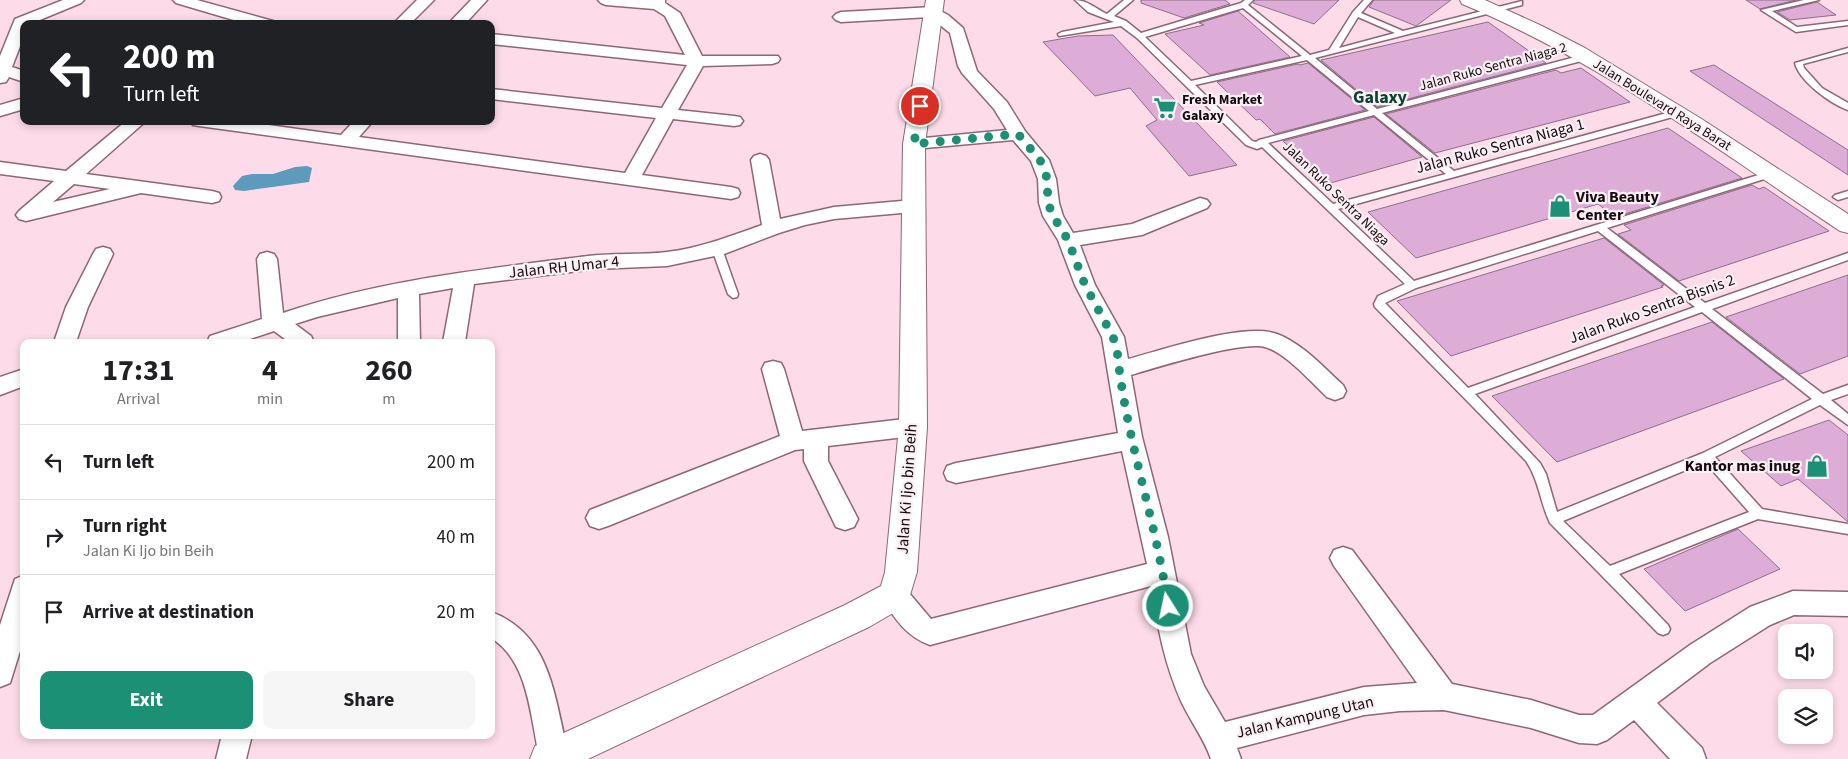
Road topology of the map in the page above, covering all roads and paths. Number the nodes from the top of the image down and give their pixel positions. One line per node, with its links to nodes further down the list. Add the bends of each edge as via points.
1 (28, 0): 21 (street)
2 (76, 0): 17 (street)
3 (181, 0): 24 (street)
4 (426, 0): 25 (street)
5 (479, 0): 26 (street)
6 (606, 0): 13 (street)
7 (1079, 0): 20 (lane, Jalan Ruko Sentra Niaga, via 1091,10)
8 (1115, 0): 12 (lane)
9 (1368, 0): 18 (lane)
10 (1469, 0): 15 (street, Jalan Boulevard Raya Barat)
11 (1815, 0): 28 (lane, via 1765,10 1796,30)
12 (1127, 2): 20 (lane)
13 (657, 3): 39 (street, via 672,13)
14 (1246, 3): 32 (lane); 36 (lane)
15 (1509, 4): 31 (lane); 37 (street, Jalan Boulevard Raya Barat); 67 (street, Jalan Boulevard Raya Barat, via 1540,12 1606,49)
16 (934, 8): 19 (street); 54 (street, Jalan Kampung Utan, via 957,30 966,66 1000,106); 57 (street, Jalan Ki Ijo bin Beih)
17 (45, 13): 22 (street); 23 (street)
18 (1356, 14): 31 (lane); 35 (lane)
19 (841, 17)
20 (1108, 17): 27 (lane, Jalan Ruko Sentra Niaga)
21 (22, 20)
22 (26, 20)
23 (61, 20)
24 (251, 20)
25 (405, 20)
26 (460, 20)
27 (1123, 23): 30 (lane); 32 (lane, Jalan Ruko Sentra Niaga)
28 (1848, 23)
29 (20, 25): 40 (street)
30 (1062, 34)
31 (1404, 34): 35 (lane)
32 (1140, 36): 42 (lane, Jalan Ruko Sentra Niaga)
33 (495, 39): 39 (street)
34 (1848, 50): 45 (lane, via 1799,64 1819,90)
35 (1332, 52): 36 (lane)
36 (1308, 57): 42 (lane); 47 (lane)
37 (1586, 57): 47 (lane, Jalan Ruko Sentra Niaga 2); 48 (street, Jalan Boulevard Raya Barat)
38 (772, 59): 39 (street)
39 (697, 61): 49 (street)
40 (2, 74): 41 (street)
41 (20, 76)
42 (1190, 84): 56 (lane, Jalan Ruko Sentra Niaga, via 1249,143 1257,146)
43 (495, 94): 49 (street)
44 (20, 104): 46 (street)
45 (1848, 107)
46 (0, 111)
47 (1376, 112): 56 (lane, Jalan Ruko Sentra Niaga 2); 61 (lane)
48 (1677, 113): 60 (street, Jalan Boulevard Raya Barat); 61 (lane, Jalan Ruko Sentra Niaga 1)
49 (667, 114): 50 (street); 63 (street)
50 (734, 121)
51 (132, 125): 62 (street)
52 (226, 125): 55 (street)
53 (361, 125): 55 (street)
54 (1018, 134): 57 (street); 74 (street, Jalan Kampung Utan, via 1040,160 1047,179 1048,203)
55 (346, 142): 63 (street)
56 (1262, 142): 70 (lane, Jalan Ruko Sentra Niaga)
57 (914, 144): 69 (street, Jalan Ki Ijo bin Beih)
58 (760, 160): 73 (street)
59 (0, 168): 62 (street)
60 (1770, 174): 71 (street, Jalan Boulevard Raya Barat); 72 (lane)
61 (1453, 175): 70 (lane, Jalan Ruko Sentra Niaga 1)
62 (69, 178): 64 (street); 64 (street, via 26,215)
63 (630, 180): 65 (street)
64 (139, 188): 66 (street)
65 (731, 193)
66 (212, 197)
67 (1845, 198)
68 (1200, 204): 74 (street, via 1135,230)
69 (913, 206): 73 (street, Jalan RH Umar 4, via 834,213); 99 (street, Jalan Ki Ijo bin Beih)
70 (1331, 208): 80 (lane, Jalan Ruko Sentra Niaga)
71 (1848, 225)
72 (1599, 227): 80 (lane); 83 (lane)
73 (772, 228): 75 (street, Jalan RH Umar 4)
74 (1068, 240): 91 (street, Jalan Kampung Utan, via 1085,285 1113,337)
75 (716, 249): 79 (street, Jalan RH Umar 4, via 667,259 595,262); 82 (lane)
76 (103, 254): 85 (street, via 77,307)
77 (1848, 256): 83 (lane, Jalan Ruko Sentra Bisnis 2)
78 (267, 259): 84 (street)
79 (467, 278): 81 (street, Jalan RH Umar 4); 89 (street)
80 (1412, 286): 96 (lane, via 1382,299 1379,304)
81 (408, 289): 84 (street, Jalan RH Umar 4, via 338,303); 88 (street)
82 (733, 294)
83 (1704, 308): 96 (lane, Jalan Ruko Sentra Bisnis 2); 97 (lane)
84 (275, 323): 86 (street, Jalan RH Umar 4); 87 (street)
85 (66, 339)
86 (227, 339)
87 (299, 339)
88 (409, 339)
89 (455, 339)
90 (773, 369): 100 (street)
91 (1119, 370): 95 (street, via 1214,346 1267,338 1286,348); 101 (street, Jalan Kampung Utan)
92 (20, 378): 93 (street)
93 (0, 386)
94 (1848, 389): 97 (lane)
95 (1335, 391)
96 (1466, 393): 107 (lane, via 1538,467)
97 (1822, 399): 98 (lane); 102 (lane)
98 (1848, 420)
99 (913, 427): 100 (street); 112 (street, Jalan Ki Ijo bin Beih, via 901,572)
100 (804, 439): 105 (street); 106 (street)
101 (1131, 440): 103 (street); 110 (street, Jalan Kampung Utan)
102 (1707, 456): 104 (lane); 107 (lane)
103 (956, 473)
104 (1758, 514): 108 (lane); 111 (lane)
105 (598, 518)
106 (845, 518)
107 (1554, 519): 111 (lane)
108 (1848, 529)
109 (1343, 558): 118 (street)
110 (1162, 572): 112 (street, via 930,632 920,627); 121 (street, Jalan Kampung Utan, via 1177,654 1192,693)
111 (1609, 572): 116 (lane)
112 (895, 595): 122 (street, via 857,616)
113 (20, 602): 117 (street)
114 (1848, 604): 119 (street, Jalan Kampung Utan, via 1793,603 1760,616)
115 (495, 626): 122 (street, via 521,648 538,683)
116 (1663, 629)
117 (0, 674)
118 (1444, 696): 119 (street, Jalan Kampung Utan, via 1532,714 1588,731 1597,730); 121 (street, Jalan Kampung Utan, via 1364,701)
119 (1635, 701): 124 (street)
120 (236, 739): 123 (street)
121 (1222, 748)
122 (552, 758)
123 (231, 759)
124 (1691, 759)

